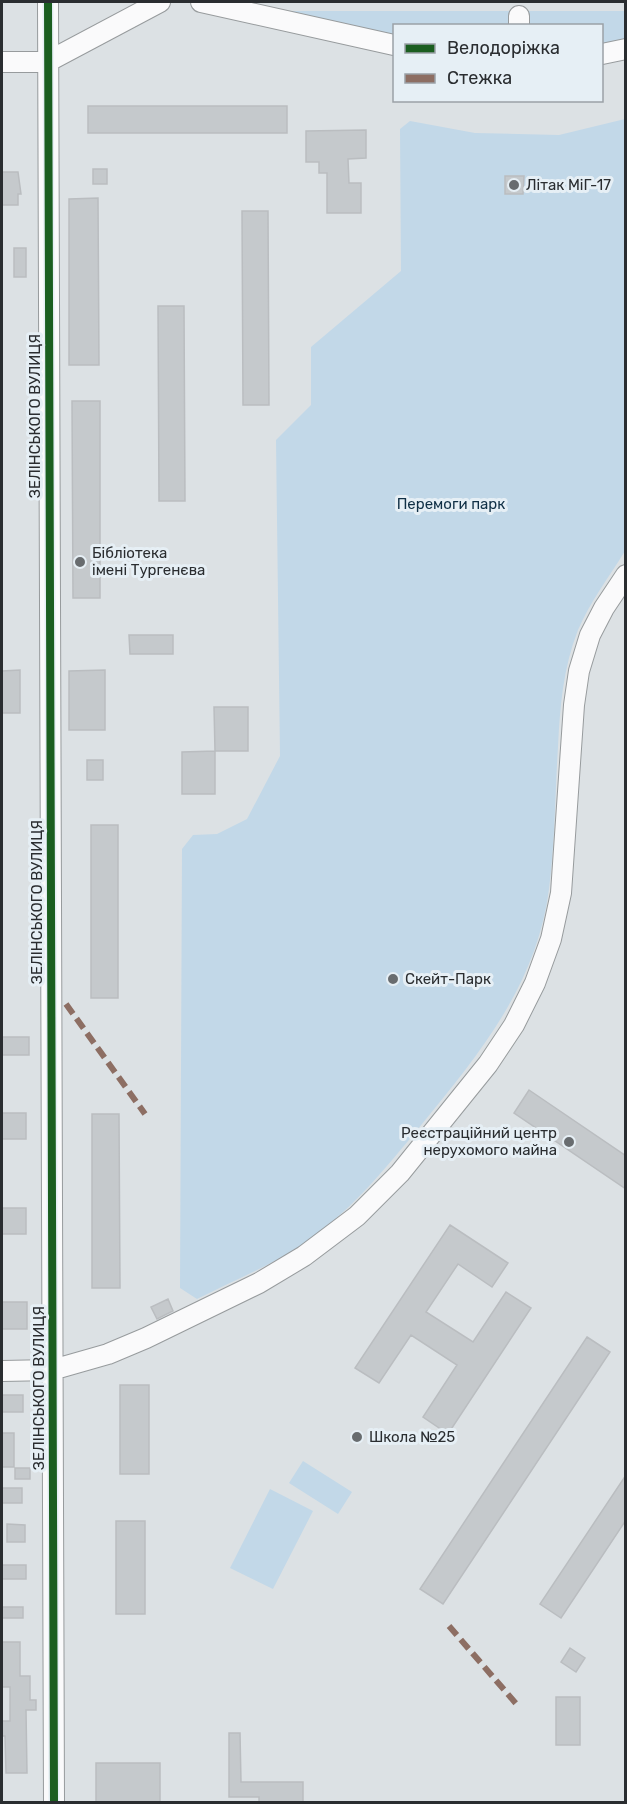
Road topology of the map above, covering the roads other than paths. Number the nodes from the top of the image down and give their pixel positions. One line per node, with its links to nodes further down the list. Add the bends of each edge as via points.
1 (48, 2): 8 (street, ЗЕЛІНСЬКОГО ВУЛИЦЯ)
2 (160, 2): 8 (street)
3 (201, 2): 4 (street)
4 (393, 45)
5 (626, 49): 6 (street)
6 (603, 54)
7 (2, 62): 8 (street)
8 (47, 62): 10 (street, ЗЕЛІНСЬКОГО ВУЛИЦЯ)
9 (626, 575): 10 (street, via 590,635 579,671 561,893 551,939 536,983 488,1064 400,1173 357,1216 304,1256 259,1283 146,1338)
10 (52, 1370): 11 (street); 12 (street, ЗЕЛІНСЬКОГО ВУЛИЦЯ)
11 (2, 1371)
12 (54, 1803)

